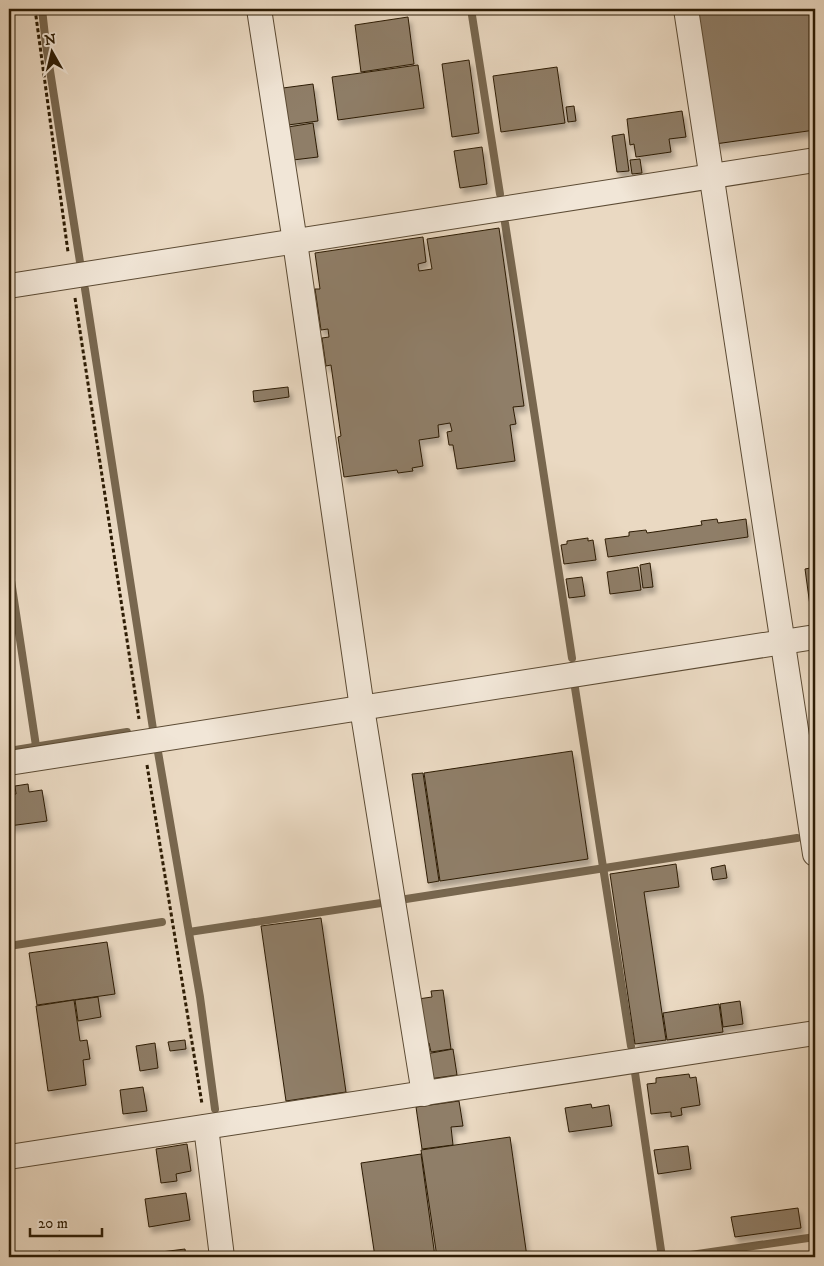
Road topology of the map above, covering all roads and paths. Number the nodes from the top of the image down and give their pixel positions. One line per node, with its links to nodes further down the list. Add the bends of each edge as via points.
1 (35, 9): 7 (path)
2 (259, 9): 6 (street)
3 (686, 9): 5 (street)
4 (815, 160): 5 (street)
5 (712, 176): 6 (street); 10 (street)
6 (295, 242): 7 (street); 11 (street)
7 (72, 276): 8 (street); 12 (path)
8 (9, 286)
9 (815, 637): 10 (street)
10 (782, 642): 11 (street); 14 (street)
11 (362, 708): 12 (street); 16 (street)
12 (143, 742): 13 (street); 17 (path)
13 (9, 763)
14 (815, 854)
15 (815, 1033): 16 (street)
16 (424, 1094): 17 (street)
17 (206, 1127): 18 (street); 19 (street)
18 (9, 1157)
19 (222, 1257)

